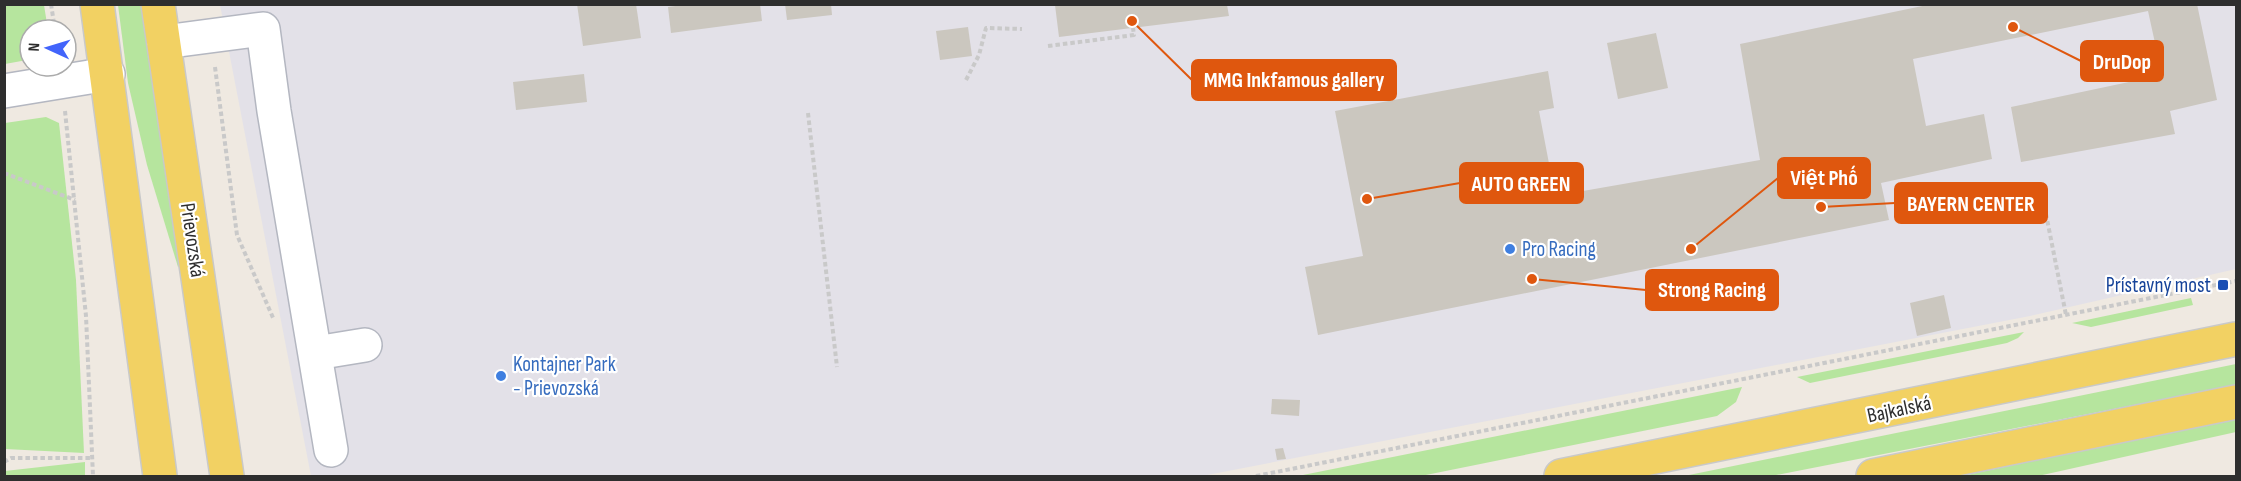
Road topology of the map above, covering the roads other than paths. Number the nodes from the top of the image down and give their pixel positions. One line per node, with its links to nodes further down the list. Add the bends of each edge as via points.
1 (97, 4): 4 (main road)
2 (158, 4): 3 (main road, Prievozská)
3 (164, 42): 8 (street, via 263,29); 12 (main road, Prievozská)
4 (108, 74): 5 (street); 11 (main road)
5 (4, 91)
6 (2236, 339): 13 (main road, Bajkalská)
7 (365, 345): 8 (street)
8 (316, 353): 10 (street)
9 (2236, 402): 14 (main road)
10 (331, 450)
11 (160, 477)
12 (227, 477)
13 (1561, 477)
14 (1873, 477)

